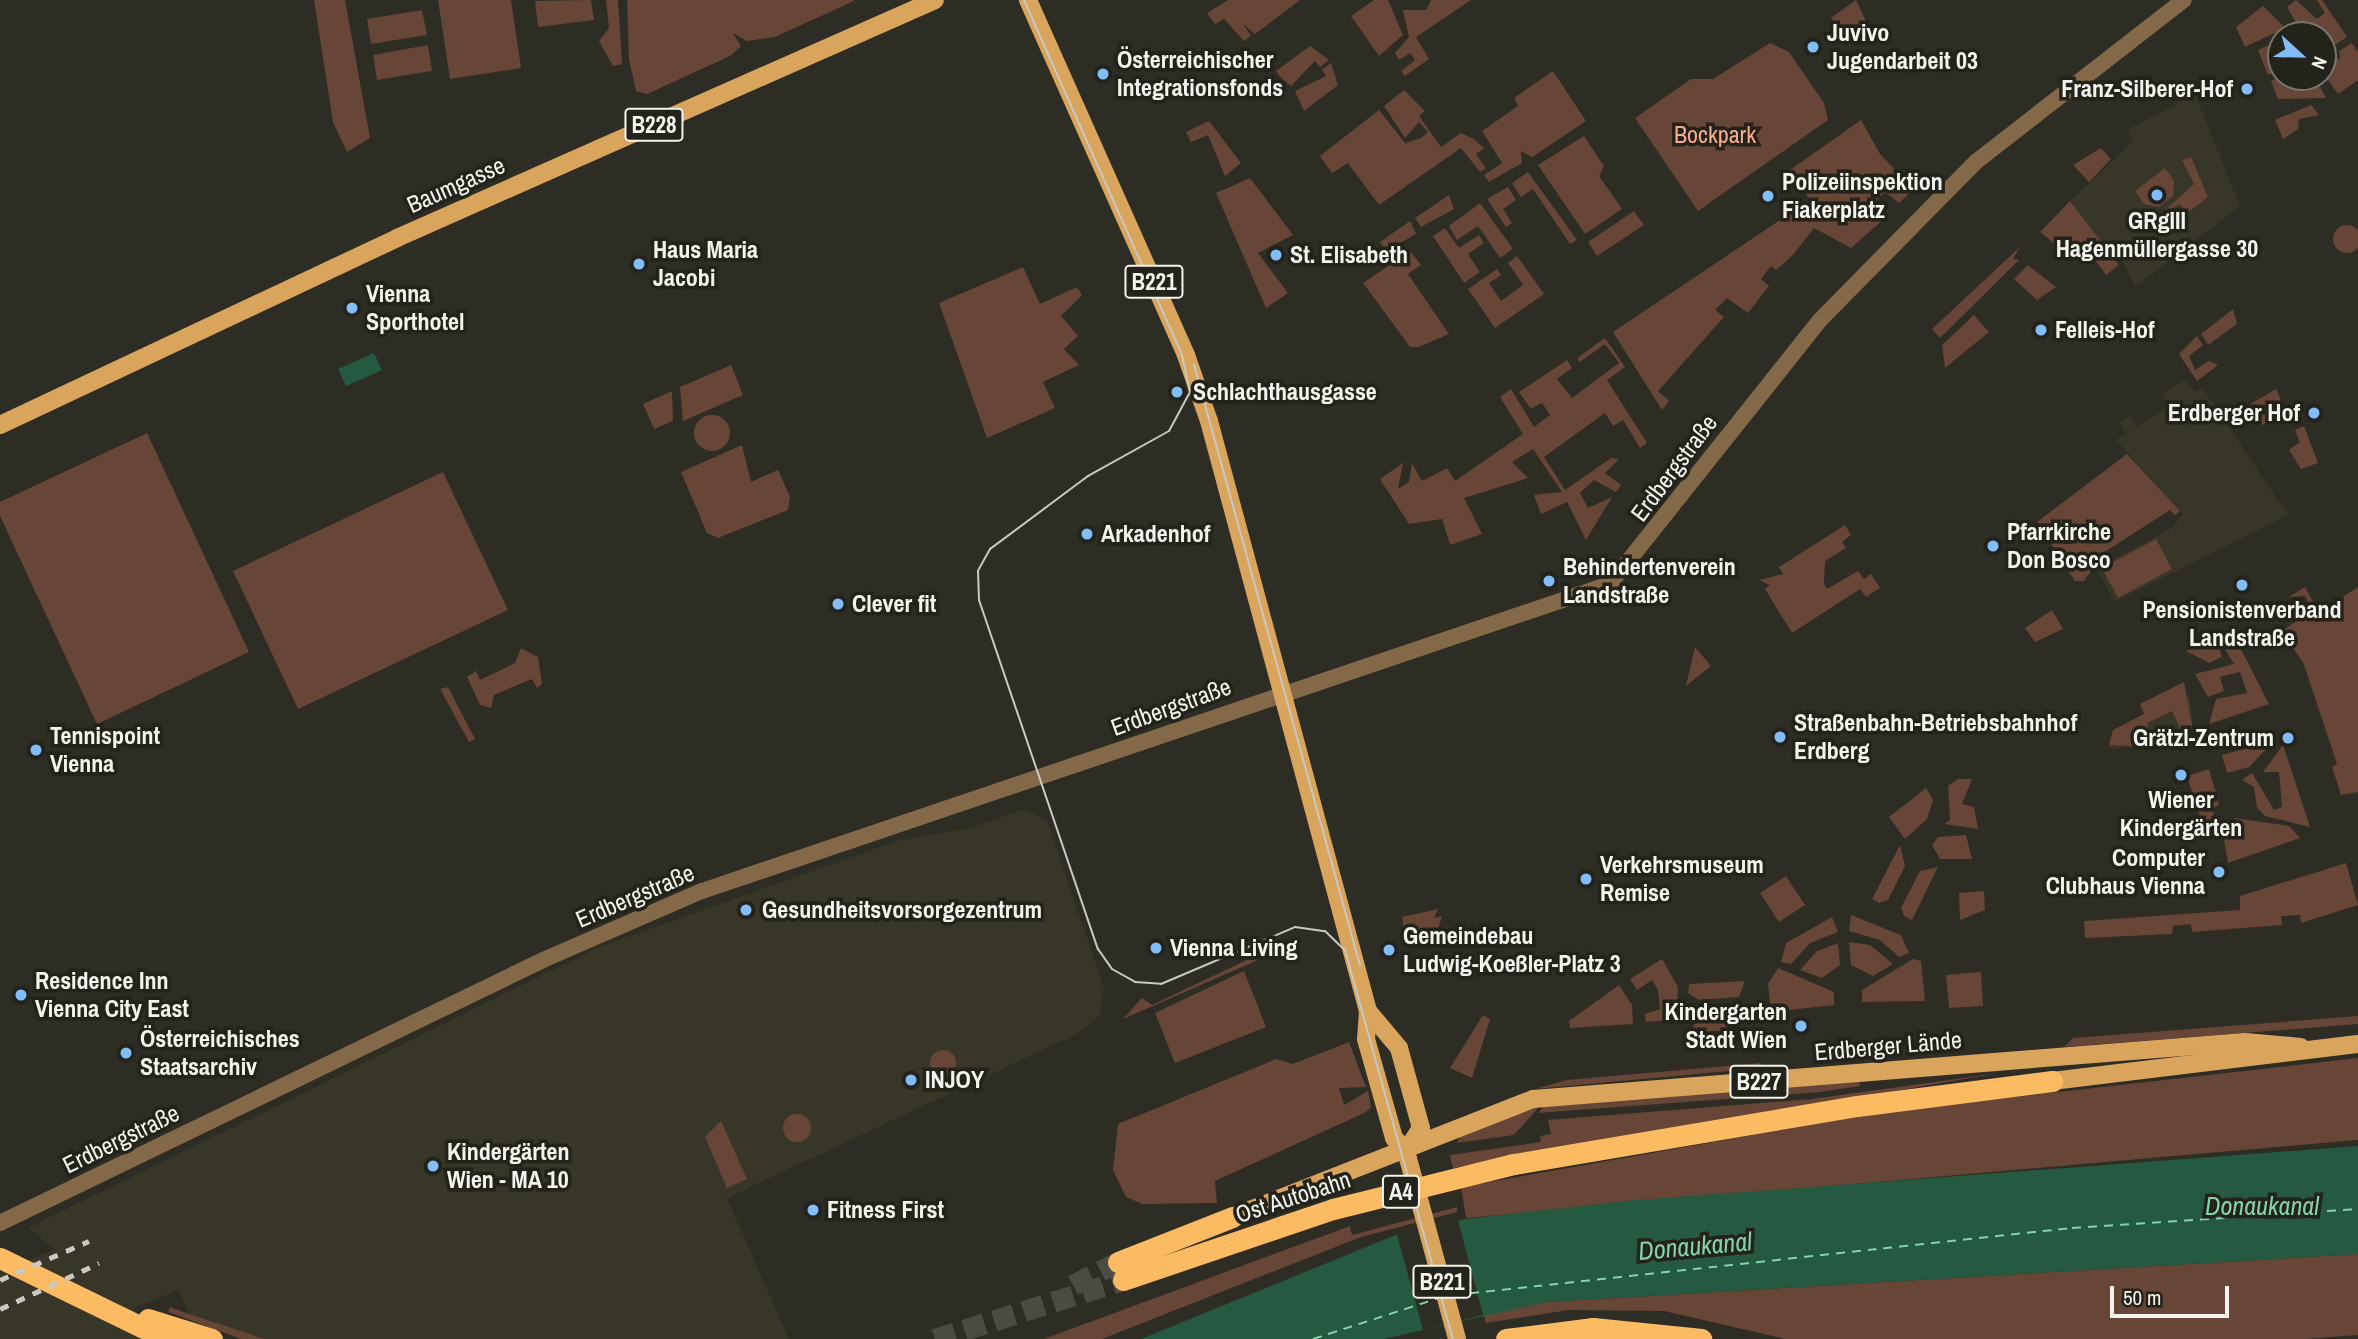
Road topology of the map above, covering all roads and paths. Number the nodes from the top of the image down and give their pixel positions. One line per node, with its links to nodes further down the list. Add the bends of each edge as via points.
1 (935, 0): 4 (main road, Baumgasse / B228, via 397,238)
2 (1028, 0): 5 (main road, B221, via 1186,355)
3 (2184, 0): 5 (street, Erdbergstraße, via 1977,161 1820,320 1610,584)
4 (0, 425)
5 (1281, 695): 6 (main road, B221); 12 (street, Erdbergstraße, via 702,891 543,960)
6 (1368, 1011): 10 (main road, via 1366,1039 1389,1121); 10 (main road, B221, via 1399,1048 1421,1128)
7 (2358, 1044): 8 (main road, Erdberger Lände / B227)
8 (2301, 1047): 9 (main road, Erdberger Lände / B227); 10 (main road, Erdberger Lände / B227, via 2245,1042 1577,1094 1519,1103)
9 (2052, 1081): 11 (highway, Ost Autobahn / A4, via 1514,1164 1333,1209 1120,1271)
10 (1406, 1151): 11 (main road, Erdberger Lände); 17 (main road, B221)
11 (1232, 1217)
12 (0, 1223)
13 (0, 1258): 14 (highway, via 97,1307)
14 (146, 1325): 15 (highway); 16 (highway)
15 (166, 1339)
16 (212, 1339)
17 (1457, 1339)
18 (1506, 1339): 19 (highway, via 1593,1328)
19 (1701, 1339)

